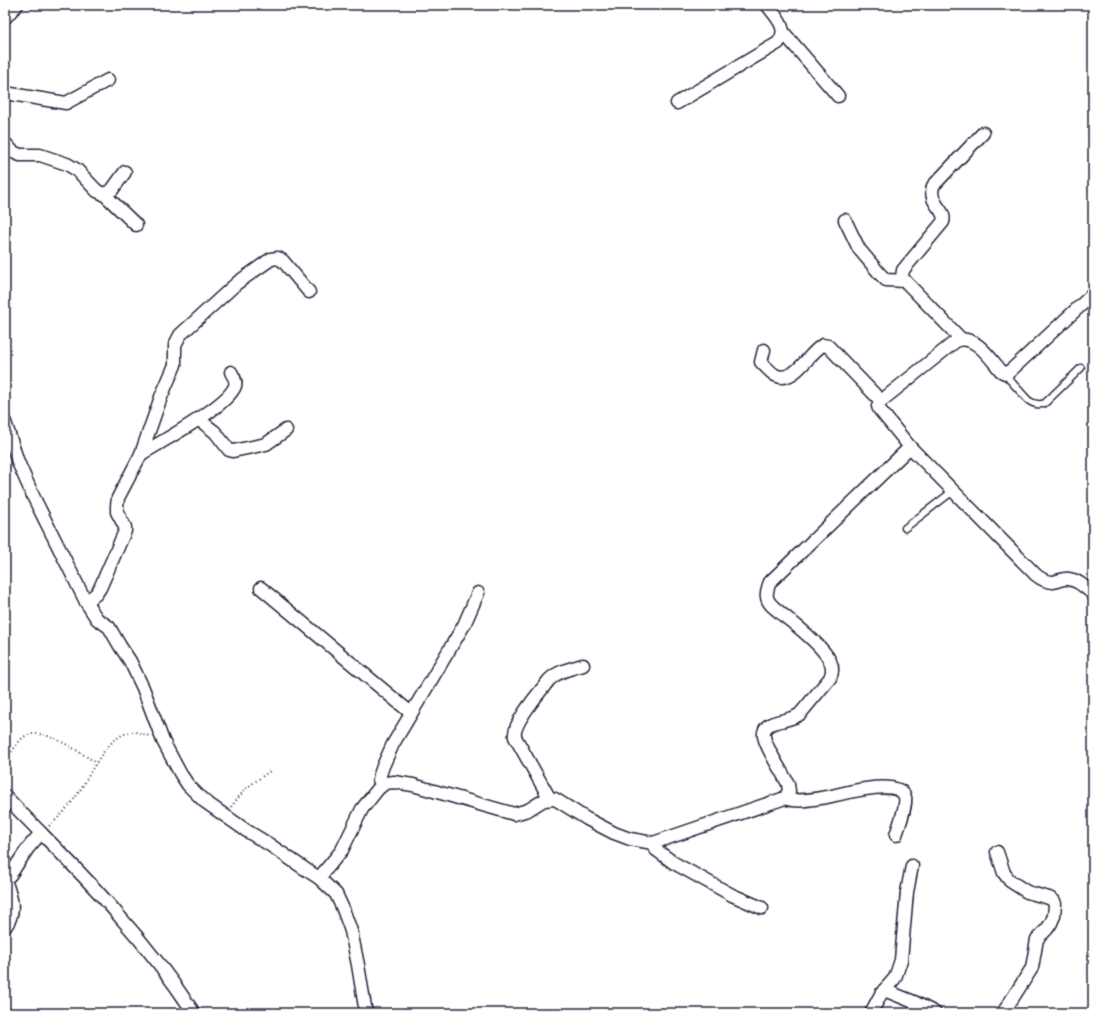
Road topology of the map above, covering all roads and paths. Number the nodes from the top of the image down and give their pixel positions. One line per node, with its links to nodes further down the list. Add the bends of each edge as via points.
1 (17, 5): 3 (street)
2 (767, 5): 4 (street, via 782,26)
3 (5, 18)
4 (783, 32): 7 (street); 8 (street, via 778,43)
5 (108, 80): 6 (street, via 66,103)
6 (5, 93)
7 (838, 96)
8 (677, 103)
9 (983, 133): 15 (street, via 933,186 932,199 944,218 941,226 903,270 902,277)
10 (5, 143): 12 (street, via 13,152 20,155 40,155 67,164 77,170 97,191)
11 (125, 172): 12 (street, via 112,190)
12 (104, 194): 14 (street)
13 (844, 220): 15 (street, via 859,249 880,274 886,280)
14 (136, 225)
15 (905, 281): 18 (street)
16 (309, 292): 28 (street, via 283,261 278,258 271,259 237,283 180,335 175,345 175,365)
17 (1093, 294): 22 (street)
18 (961, 339): 22 (street, via 972,342); 23 (street)
19 (764, 350): 23 (street, via 761,362 775,375 783,378 798,369 818,348 828,346)
20 (1081, 368): 22 (lane, via 1041,405 1028,400)
21 (231, 372): 24 (street, via 236,385 230,394)
22 (1005, 373)
23 (881, 401): 27 (street, via 879,409)
24 (198, 419): 26 (street, via 233,451 266,444); 28 (street)
25 (5, 422): 34 (street, via 18,462 34,498)
26 (286, 430)
27 (910, 447): 29 (street); 43 (street, via 770,582 767,592 769,602 826,654 832,668 830,678 800,714 772,723 766,726 764,731 764,741 788,784 789,791)
28 (141, 454): 34 (street, via 116,506 125,531 100,588)
29 (953, 490): 30 (lane); 33 (street, via 1036,575 1053,582 1071,579)
30 (905, 528)
31 (261, 588): 36 (street)
32 (478, 594): 36 (street, via 464,625)
33 (1093, 594)
34 (86, 602): 37 (street, via 97,619 109,627 130,661)
35 (583, 665): 44 (street, via 554,675 518,721 514,732 514,737)
36 (411, 713): 41 (street, via 383,766 379,780)
37 (164, 741): 39 (path, via 139,732 127,733 113,742); 45 (street, via 188,785)
38 (5, 762): 39 (path, via 24,737 36,734 55,738)
39 (97, 763): 46 (path, via 70,805)
40 (270, 771): 45 (path, via 245,789)
41 (382, 785): 44 (street, via 394,782 413,785 514,814); 51 (street, via 362,809 342,850)
42 (5, 796): 46 (street)
43 (785, 798): 47 (street, via 810,799 885,787 901,791 905,794 906,801); 48 (street)
44 (550, 799): 48 (street, via 559,801 587,819 630,840)
45 (224, 816): 51 (street)
46 (40, 833): 52 (street); 56 (street, via 121,917)
47 (896, 835)
48 (653, 843): 53 (street, via 655,848 674,863 732,895)
49 (997, 852): 60 (street, via 1004,873 1010,881 1027,892 1049,898 1055,904 1051,923 1037,940 1032,968)
50 (912, 866): 55 (street, via 901,960 896,978)
51 (319, 878): 57 (street, via 336,894 347,919)
52 (5, 879): 54 (street, via 13,908)
53 (762, 908)
54 (5, 927)
55 (884, 990): 58 (street); 59 (street)
56 (194, 1013)
57 (366, 1013)
58 (871, 1013)
59 (935, 1013)
60 (1003, 1013)

